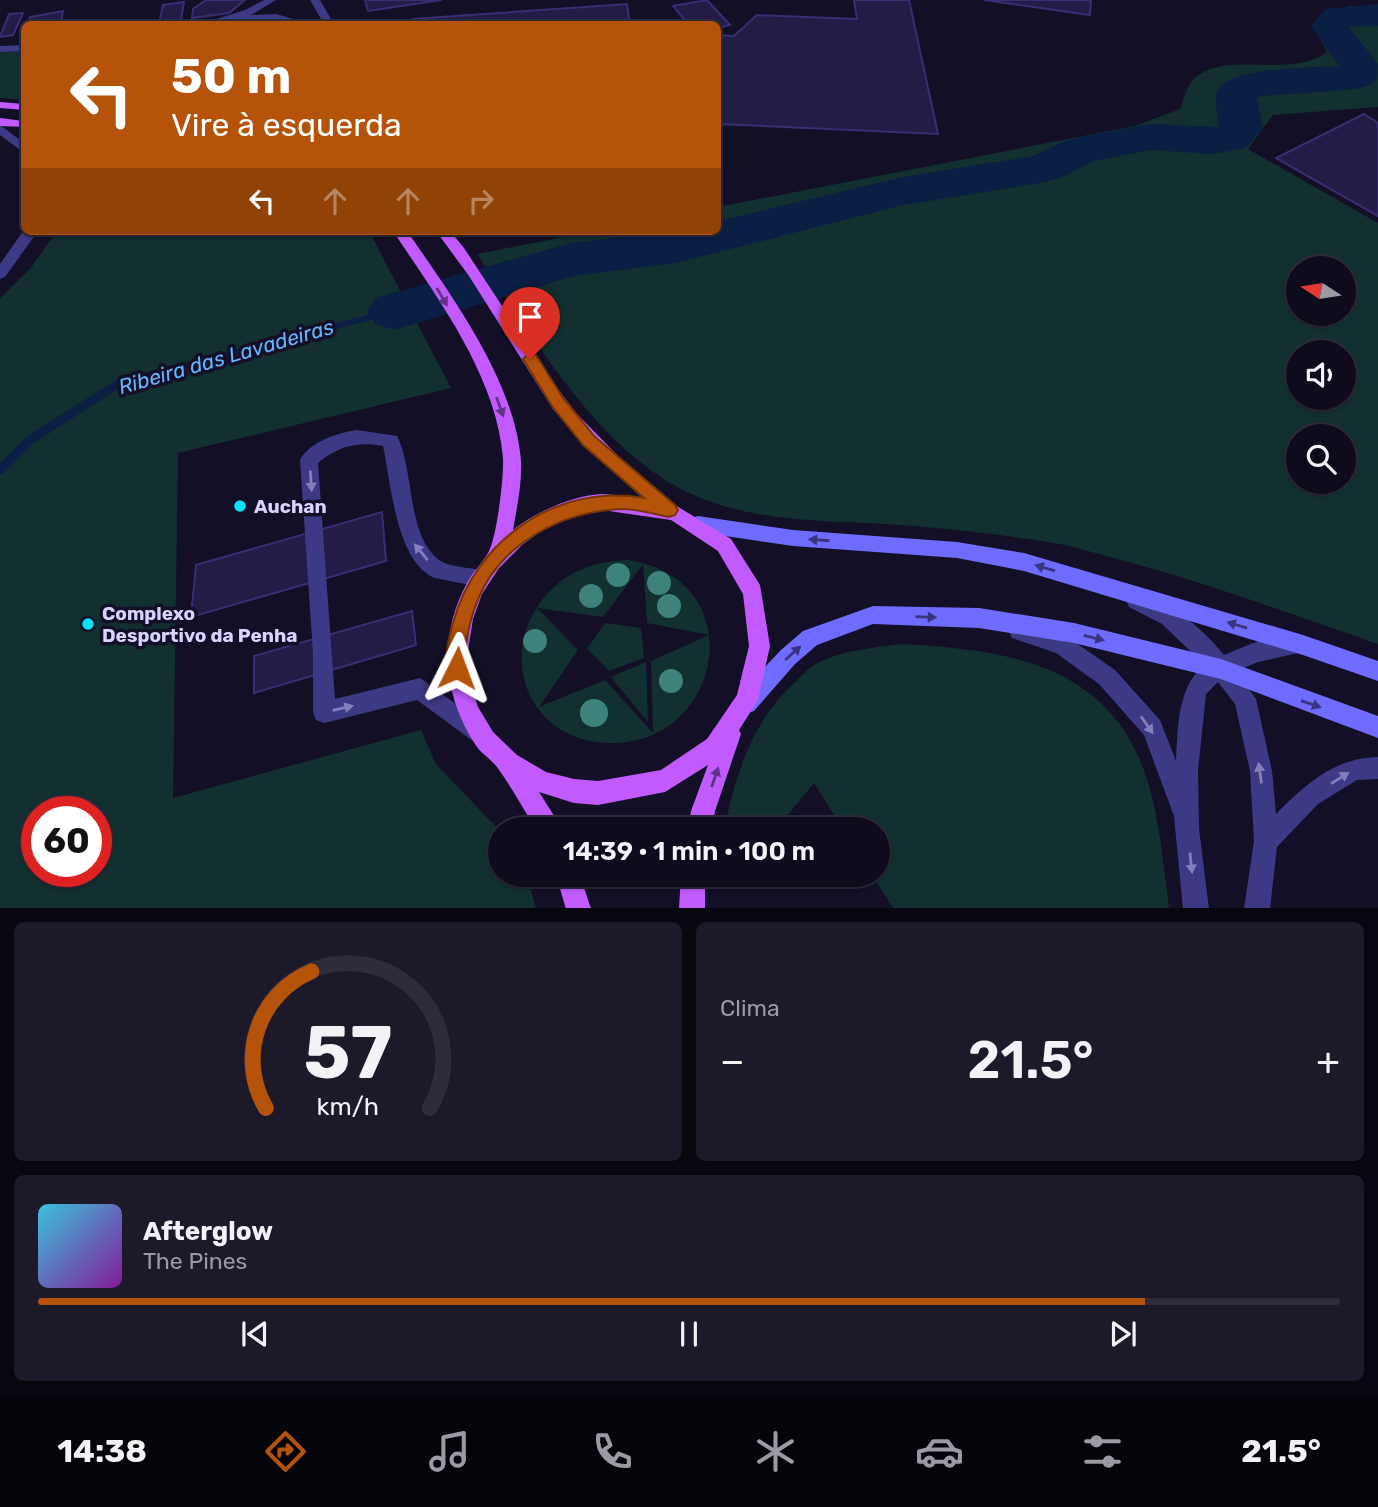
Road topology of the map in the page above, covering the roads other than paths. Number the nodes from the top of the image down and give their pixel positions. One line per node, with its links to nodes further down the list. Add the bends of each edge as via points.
1 (271, 0): 3 (street)
2 (314, 0): 6 (street)
3 (232, 18): 4 (street); 5 (street)
4 (219, 21)
5 (293, 21)
6 (327, 21)
7 (21, 48): 8 (street)
8 (0, 50)
9 (0, 105): 10 (main road)
10 (21, 107)
11 (0, 121): 12 (main road)
12 (21, 124)
13 (0, 129): 14 (street)
14 (21, 146)
15 (28, 235): 20 (street)
16 (403, 235): 23 (main road, one-way to 23, via 487,376 509,430 512,486)
17 (446, 235): 19 (main road)
18 (452, 235): 19 (street)
19 (466, 259): 21 (main road, via 558,402 589,440)
20 (0, 274)
21 (669, 510): 22 (main road); 23 (main road, via 624,502 579,506 535,525)
22 (698, 524): 25 (main road, one-way to 22, via 1024,562 957,550 793,538); 30 (main road, via 728,549 755,599 760,661)
23 (498, 555): 24 (main road)
24 (480, 578): 33 (main road, via 461,621 457,668 469,715); 33 (street, one-way to 33, via 435,569 414,546 391,441 369,435 326,445 309,460 324,712 420,690)
25 (1110, 587): 27 (main road, one-way to 25); 28 (street, via 1169,617 1205,648)
26 (979, 618): 28 (main road, one-way to 28, via 1074,633); 30 (main road, one-way to 26, via 810,638 873,615); 38 (street, one-way to 38, via 1062,645 1107,677 1152,728)
27 (1303, 645): 28 (street, via 1275,646); 29 (main road)
28 (1221, 669): 32 (main road, one-way to 32); 38 (street, via 1199,685 1192,713); 39 (street, one-way to 28, via 1261,771 1245,699)
29 (1378, 671)
30 (746, 703): 31 (main road)
31 (733, 724): 34 (main road, via 697,762 649,786 622,792 569,791 521,772); 37 (main road, one-way to 31)
32 (1378, 727)
33 (482, 737): 34 (main road)
34 (501, 757): 36 (main road)
35 (1378, 768): 39 (street, one-way to 35, via 1310,796 1354,769)
36 (542, 817)
37 (702, 817)
38 (1186, 817): 44 (street, one-way to 44)
39 (1266, 841): 45 (street)
40 (572, 887): 42 (main road)
41 (693, 887): 43 (main road)
42 (579, 908)
43 (692, 908)
44 (1196, 908)
45 (1257, 908)

